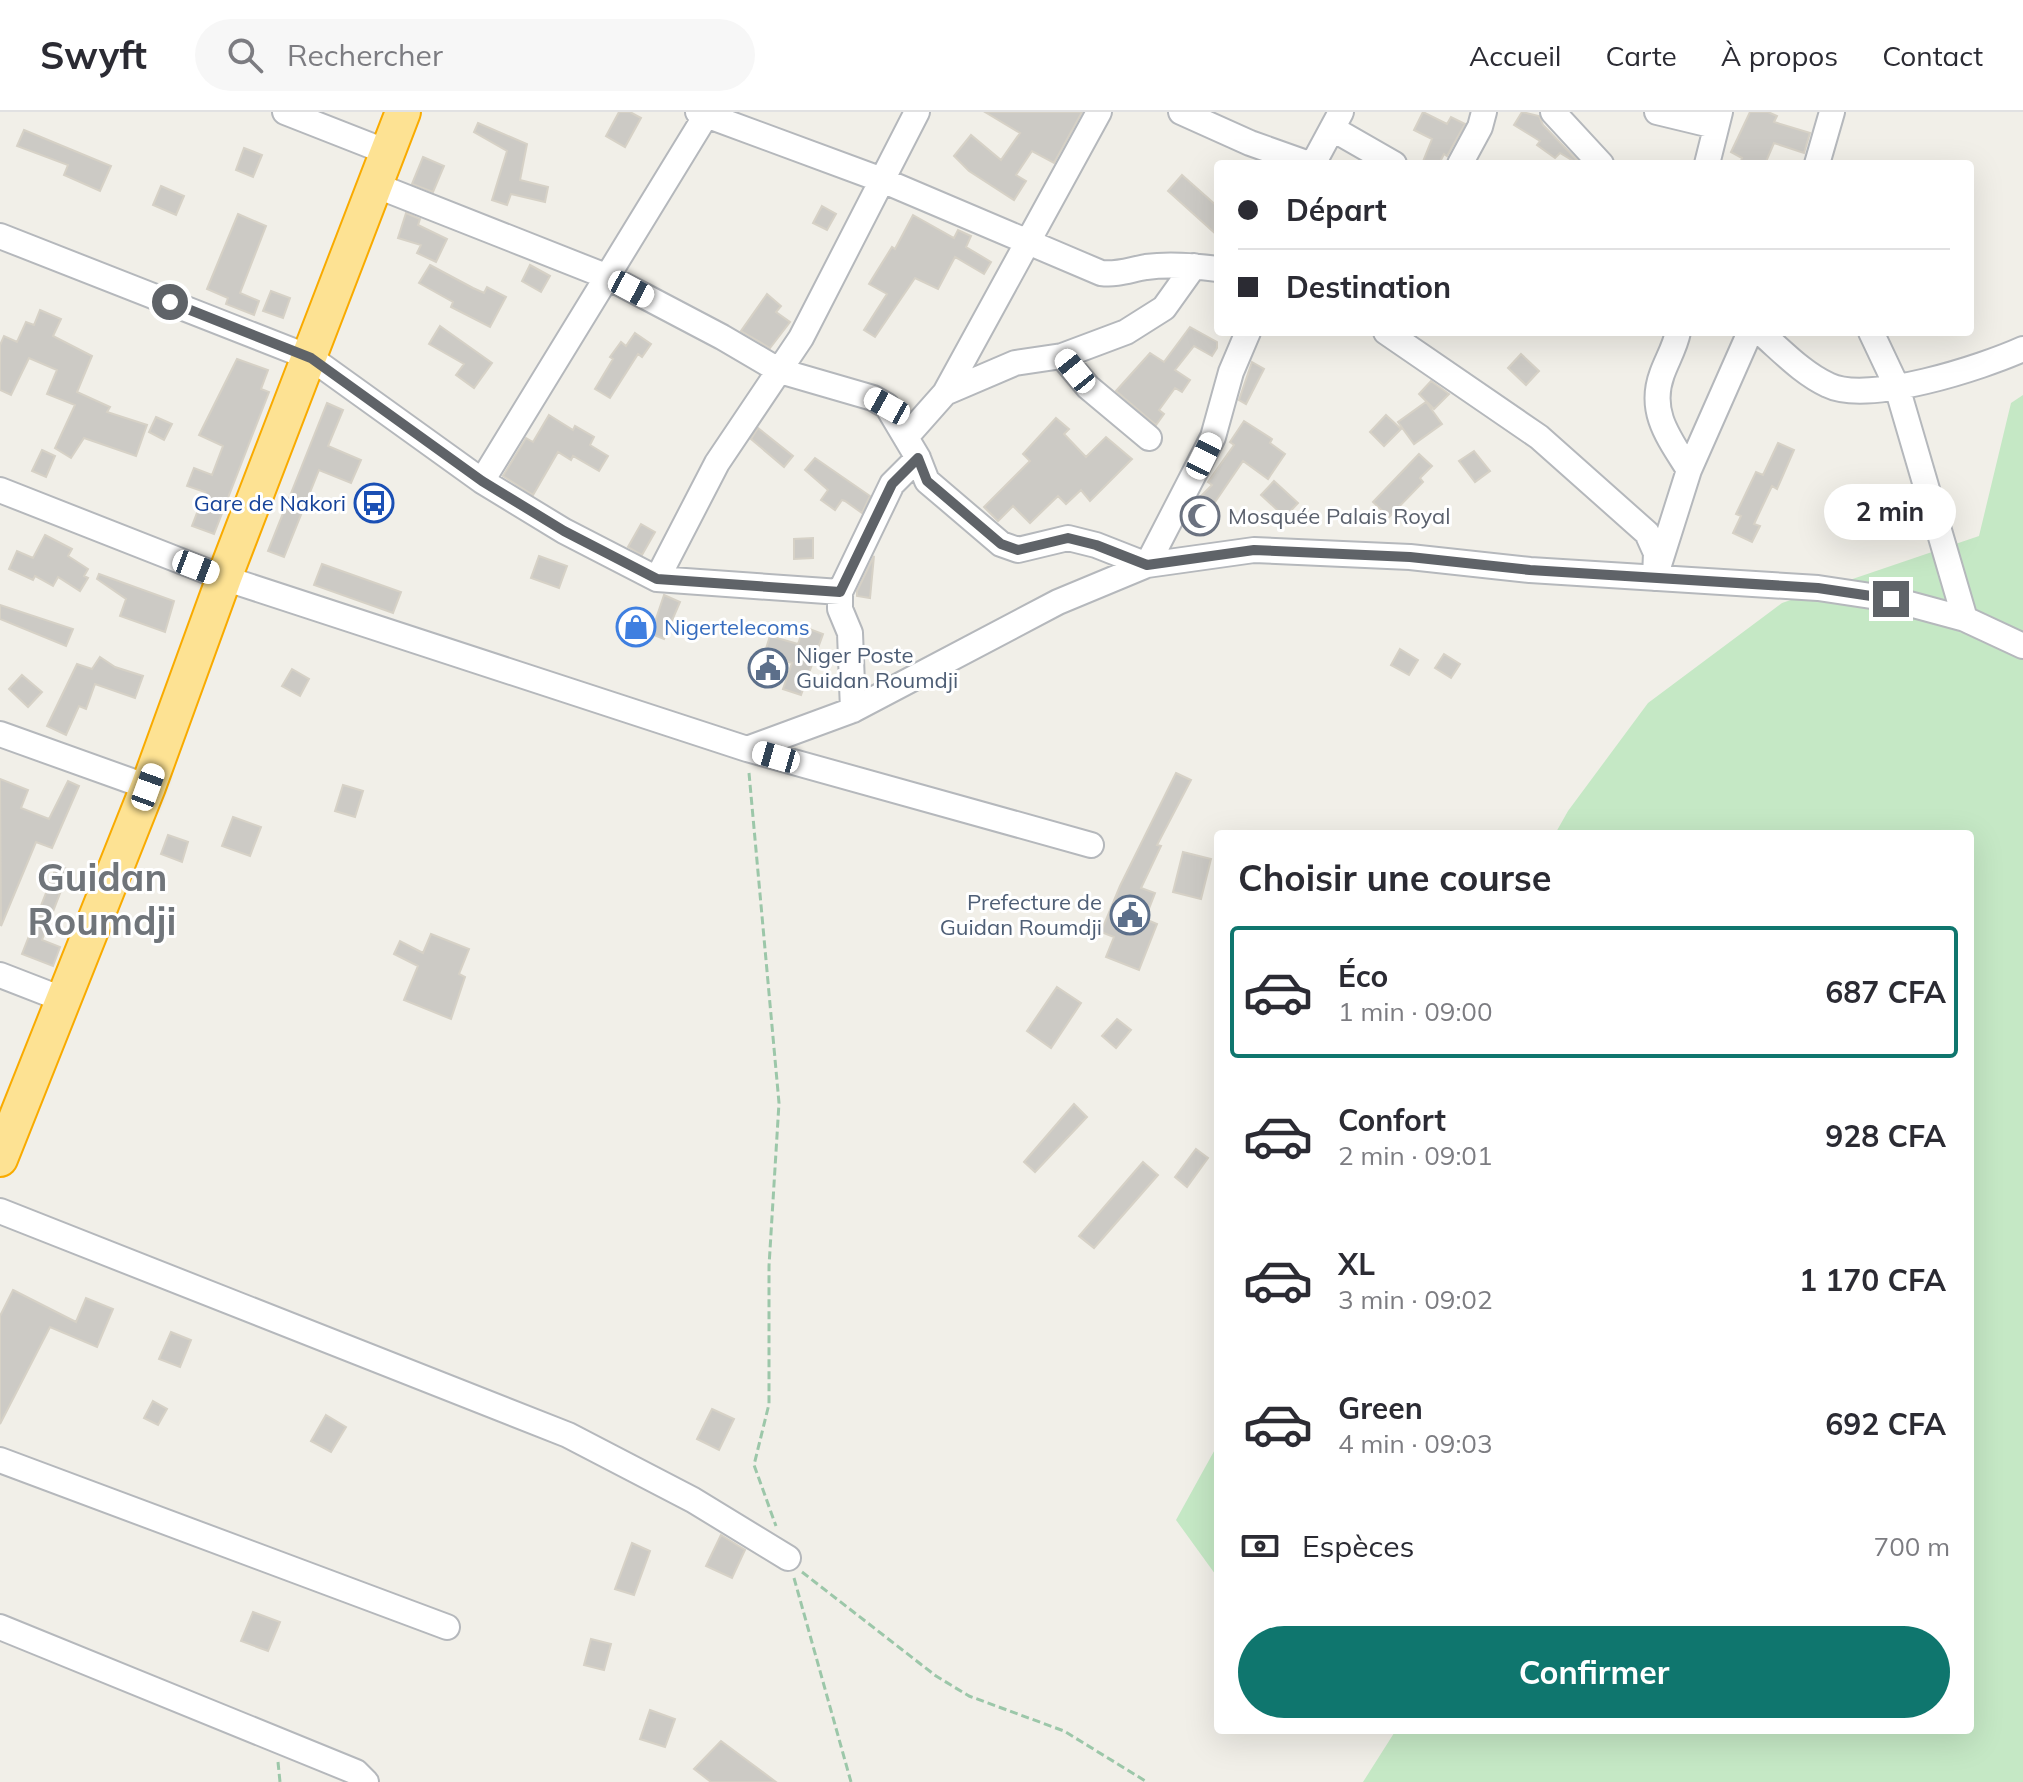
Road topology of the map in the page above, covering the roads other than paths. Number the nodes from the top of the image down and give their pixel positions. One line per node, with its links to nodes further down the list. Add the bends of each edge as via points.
1 (285, 112): 13 (street)
2 (403, 112): 13 (highway)
3 (917, 112): 21 (street)
4 (1099, 112): 24 (street)
5 (1181, 112): 14 (street)
6 (1484, 112): 17 (street)
7 (1553, 112): 18 (street)
8 (1657, 112): 11 (street)
9 (1832, 112): 20 (street)
10 (704, 113): 21 (street); 26 (street)
11 (1718, 119): 19 (street)
12 (1337, 120): 15 (street); 16 (street)
13 (387, 152): 22 (highway)
14 (1299, 160)
15 (1313, 160)
16 (1389, 160)
17 (1462, 160)
18 (1597, 160)
19 (1708, 160)
20 (1818, 160)
21 (882, 180): 24 (street); 36 (street)
22 (375, 185): 26 (street); 35 (highway)
23 (0, 236): 35 (street)
24 (1030, 242): 25 (street, via 1101,273); 38 (street)
25 (1206, 267): 34 (street, via 1164,308 1126,332)
26 (608, 277): 36 (street); 42 (street)
27 (1246, 336): 44 (street, via 1213,437)
28 (1392, 336): 46 (street, via 1539,437 1647,533 1656,553)
29 (1677, 336): 41 (street, via 1656,402 1661,425)
30 (1748, 336): 41 (street)
31 (1765, 336): 37 (street, via 1830,386 1859,392)
32 (1873, 336): 37 (street)
33 (2023, 349): 37 (street)
34 (1062, 356): 38 (street, via 1015,363); 39 (street, via 1088,387)
35 (311, 358): 42 (street); 45 (highway)
36 (780, 371): 40 (street, via 887,406); 47 (street, via 717,463)
37 (1897, 387): 49 (street)
38 (945, 393): 40 (street)
39 (1149, 438)
40 (912, 447): 44 (street, via 927,481 1001,544 1018,550 1068,538); 48 (street)
41 (1689, 470): 46 (street)
42 (482, 481): 47 (street)
43 (0, 490): 45 (street)
44 (1147, 565): 46 (street, via 1254,550); 51 (street, via 1058,602)
45 (224, 578): 53 (street); 54 (highway)
46 (1655, 578): 49 (street, via 1818,588 1891,599)
47 (657, 579): 48 (street)
48 (840, 592): 51 (street, via 840,609 850,633)
49 (1965, 619): 50 (street)
50 (2023, 646)
51 (853, 710): 53 (street)
52 (0, 734): 54 (street)
53 (747, 749): 55 (street)
54 (148, 787): 57 (highway)
55 (1091, 845)
56 (0, 975): 57 (street)
57 (62, 999): 58 (highway)
58 (0, 1159)
59 (0, 1211): 61 (street, via 568,1435 693,1500)
60 (0, 1460): 63 (street)
61 (788, 1558)
62 (0, 1627): 64 (street, via 356,1772)
63 (447, 1627)
64 (366, 1782)

